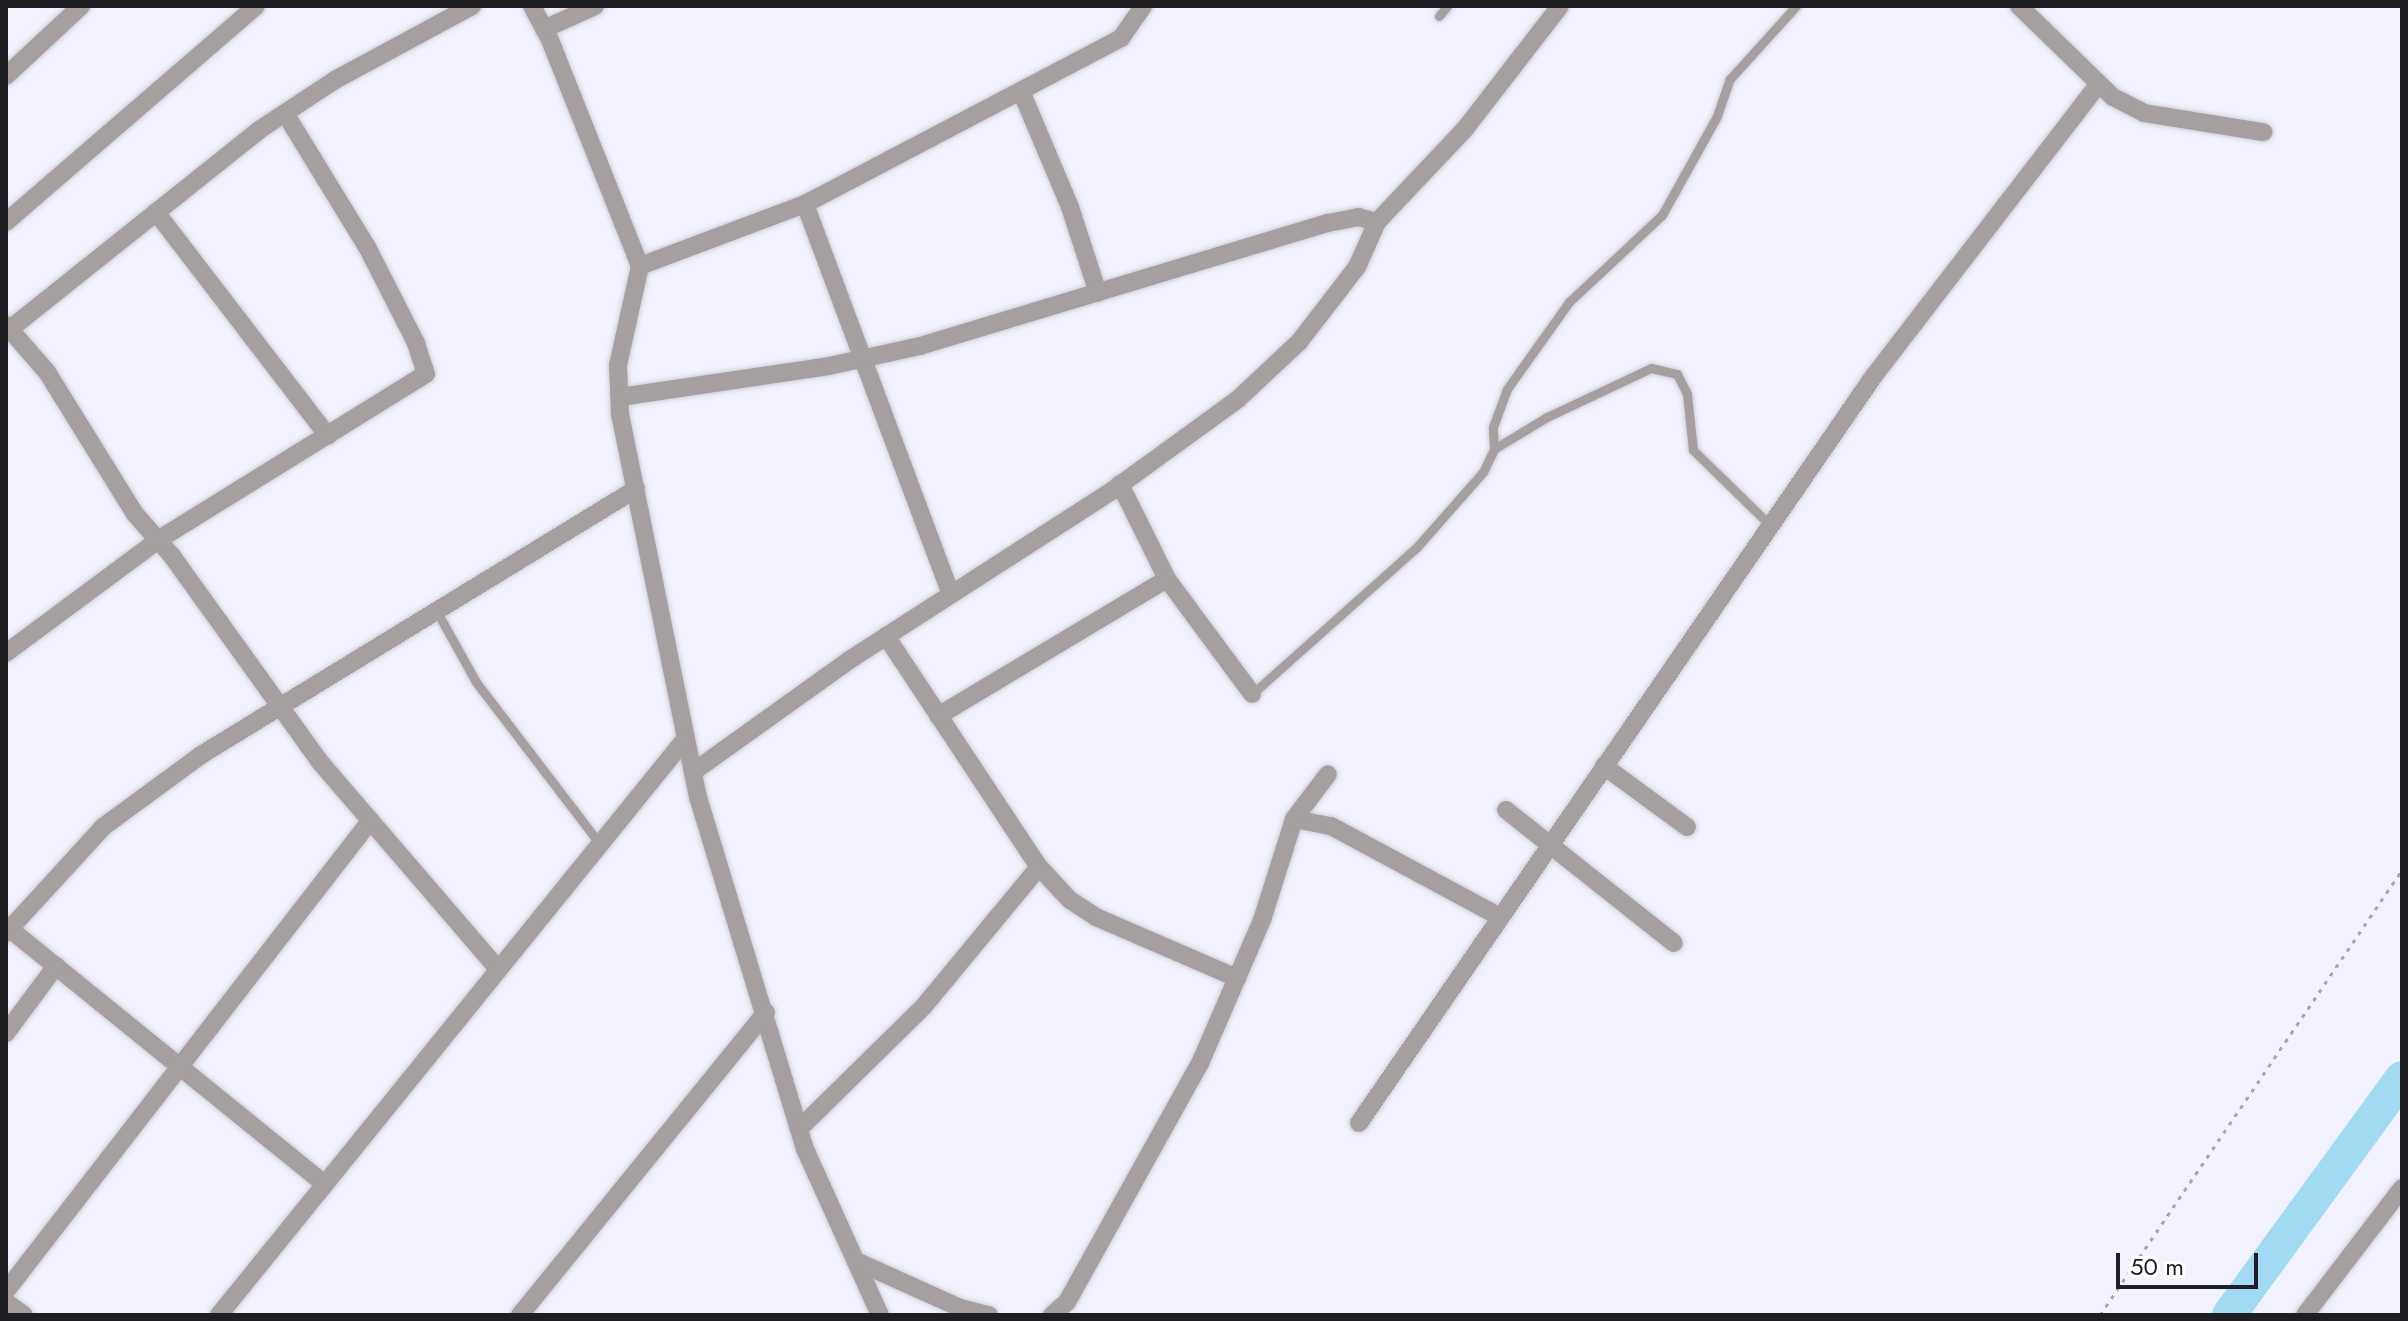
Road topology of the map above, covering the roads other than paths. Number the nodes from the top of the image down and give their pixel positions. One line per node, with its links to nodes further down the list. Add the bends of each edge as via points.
1 (81, 6): 13 (street)
2 (256, 6): 20 (street)
3 (472, 6): 16 (street)
4 (532, 6): 12 (street)
5 (595, 6): 12 (street)
6 (1143, 6): 15 (street, via 1121,38)
7 (1447, 6): 11 (lane)
8 (1560, 6): 21 (street, via 1465,129)
9 (1796, 6): 28 (lane, via 1730,79 1717,116 1662,215 1569,302 1507,389 1493,427)
10 (2019, 6): 14 (street)
11 (1439, 16)
12 (544, 29): 22 (street)
13 (6, 76)
14 (2098, 85): 17 (street, via 2144,113); 31 (street, via 1873,377)
15 (1021, 91): 18 (street); 23 (street, via 1070,207)
16 (285, 113): 19 (street); 27 (street, via 367,247 426,374)
17 (2263, 132)
18 (805, 204): 22 (street); 25 (street)
19 (156, 212): 24 (street); 27 (street)
20 (6, 222)
21 (1377, 222): 23 (street, via 1358,217 1328,223); 29 (street, via 1357,267 1299,342 1237,400)
22 (640, 266): 26 (street, via 618,365)
23 (1098, 293): 25 (street)
24 (8, 327): 32 (street, via 47,372 135,514)
25 (860, 359): 26 (street); 34 (street)
26 (620, 397): 30 (street)
27 (328, 436): 32 (street)
28 (1494, 449): 31 (lane, via 1547,417 1651,368 1677,374 1687,394 1693,450); 38 (lane, via 1483,472 1416,548)
29 (1120, 484): 33 (street); 34 (street)
30 (636, 489): 35 (street); 41 (street)
31 (1771, 526): 42 (street)
32 (158, 540): 37 (street); 39 (street)
33 (1167, 579): 38 (street); 40 (street)
34 (951, 594): 36 (street)
35 (436, 610): 39 (street); 50 (lane, via 476,682)
36 (886, 636): 40 (street); 43 (street)
37 (6, 653)
38 (1252, 694)
39 (277, 705): 47 (street); 53 (street, via 103,827)
40 (938, 716): 51 (street)
41 (686, 738): 43 (street); 50 (street)
42 (1604, 766): 48 (street); 49 (street)
43 (693, 772): 58 (street)
44 (1328, 774): 46 (street)
45 (1506, 810): 49 (street)
46 (1294, 819): 52 (street, via 1331,826); 57 (street)
47 (370, 821): 56 (street); 60 (street)
48 (1687, 827)
49 (1550, 843): 52 (street); 54 (street)
50 (600, 844): 56 (street)
51 (1039, 867): 57 (street, via 1070,900 1096,917); 62 (street, via 924,1006)
52 (1500, 917): 61 (street)
53 (7, 929): 55 (street)
54 (1674, 943)
55 (56, 966): 59 (street); 60 (street)
56 (498, 969): 63 (street)
57 (1237, 978): 73 (street, via 1201,1061 1132,1191 1067,1302)
58 (766, 1012): 62 (street); 70 (street)
59 (6, 1033)
60 (180, 1066): 63 (street); 66 (street)
61 (1359, 1123)
62 (799, 1129): 65 (street)
63 (323, 1183): 69 (street)
64 (2402, 1188): 74 (street)
65 (856, 1261): 71 (street); 72 (street, via 960,1308)
66 (6, 1291)
67 (6, 1302): 68 (street)
68 (24, 1315)
69 (219, 1315)
70 (520, 1315)
71 (880, 1315)
72 (989, 1315)
73 (1052, 1315)
74 (2305, 1315)

